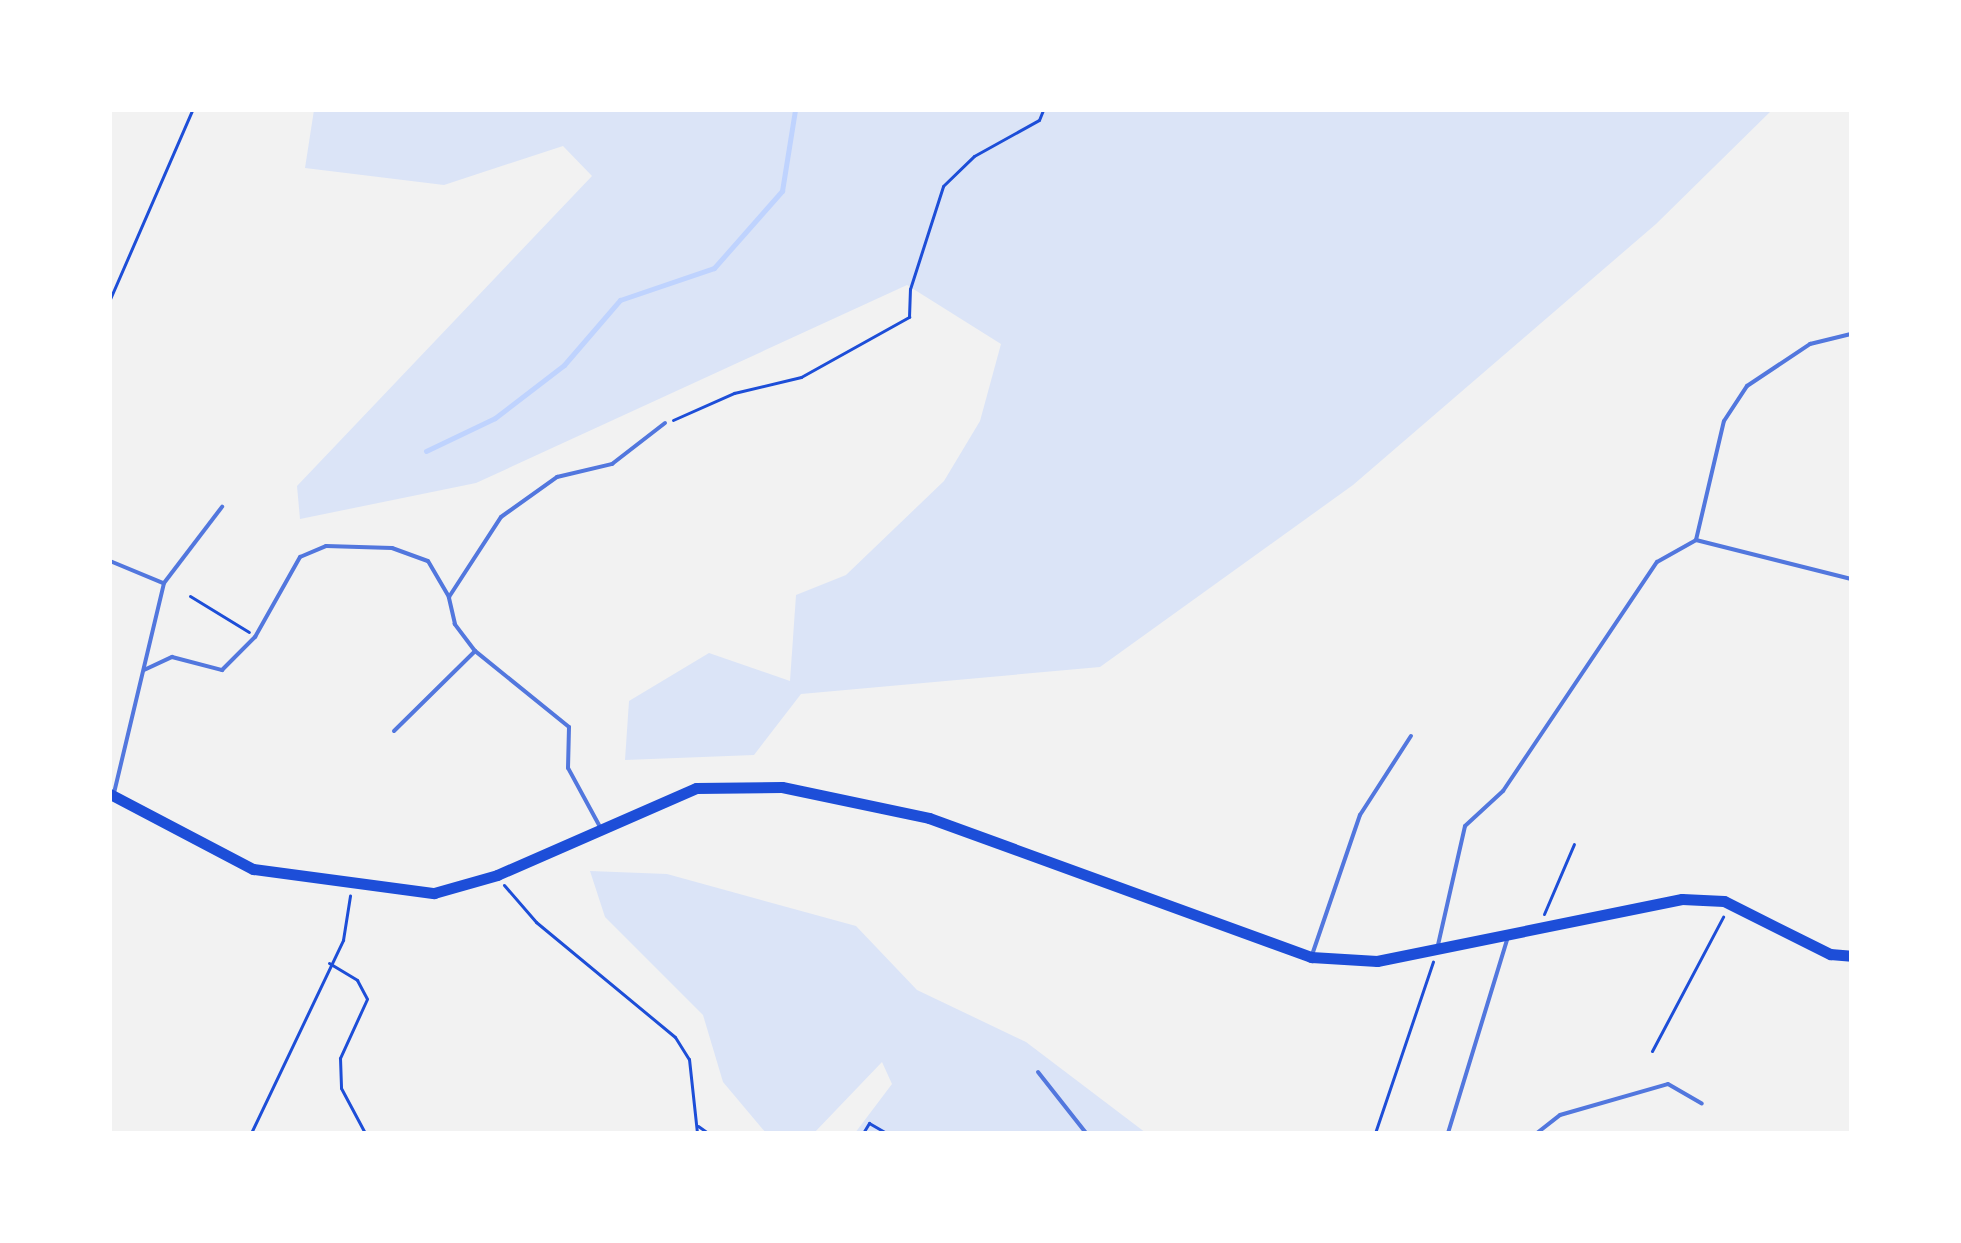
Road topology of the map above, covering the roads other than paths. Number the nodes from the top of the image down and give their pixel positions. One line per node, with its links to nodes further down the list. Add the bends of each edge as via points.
1 (1851, 334): 4 (lane, via 1810,344 1747,386 1724,421)
2 (665, 423): 8 (lane, via 612,464 557,477 501,517)
3 (222, 507): 7 (lane)
4 (1696, 540): 6 (lane); 16 (lane, via 1657,562 1503,791 1465,826)
5 (110, 561): 7 (lane)
6 (1851, 579)
7 (164, 583): 10 (lane)
8 (449, 597): 9 (lane, via 455,624); 10 (lane, via 428,561 392,548 326,546 300,557 255,637 222,670 172,657)
9 (475, 651): 11 (lane); 14 (lane, via 569,727 568,768)
10 (144, 670): 13 (lane)
11 (394, 731)
12 (1411, 736): 18 (lane, via 1360,815)
13 (112, 795): 14 (main road, via 253,869 434,893 497,875)
14 (599, 825): 18 (main road, via 696,788 782,787 929,818)
15 (1508, 937): 16 (main road); 17 (main road, via 1682,899 1730,904 1830,954); 22 (lane)
16 (1437, 951): 18 (main road, via 1377,961)
17 (1851, 956)
18 (1311, 957)
19 (1038, 1072): 21 (lane)
20 (1702, 1104): 23 (lane, via 1668,1084 1560,1115)
21 (1086, 1133)
22 (1448, 1133)
23 (1537, 1133)

